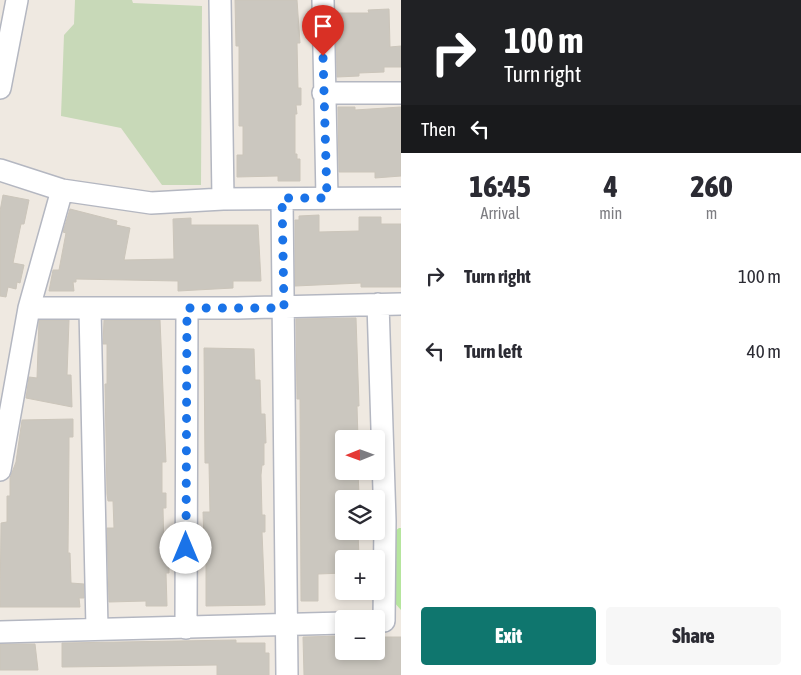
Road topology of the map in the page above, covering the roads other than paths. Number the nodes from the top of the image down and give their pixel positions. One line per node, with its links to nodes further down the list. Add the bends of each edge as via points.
1 (17, 0): 4 (street)
2 (220, 0): 12 (street)
3 (323, 0): 5 (street)
4 (0, 88)
5 (324, 93): 6 (street); 10 (street)
6 (401, 93)
7 (0, 170): 8 (street)
8 (62, 190): 12 (street, via 151,203); 15 (street)
9 (282, 198): 10 (street); 12 (street); 17 (street)
10 (327, 198): 11 (street)
11 (401, 198)
12 (224, 199)
13 (378, 304): 14 (street); 17 (street); 20 (street)
14 (401, 304)
15 (29, 308): 18 (street); 19 (street)
16 (187, 308): 17 (street); 18 (street); 25 (street)
17 (284, 308): 23 (street)
18 (90, 309): 24 (street)
19 (0, 470)
20 (393, 521): 21 (street)
21 (387, 621)
22 (335, 623): 23 (street)
23 (286, 625): 25 (street); 27 (street)
24 (97, 628): 25 (street); 26 (street)
25 (186, 628)
26 (0, 632)
27 (287, 675)

